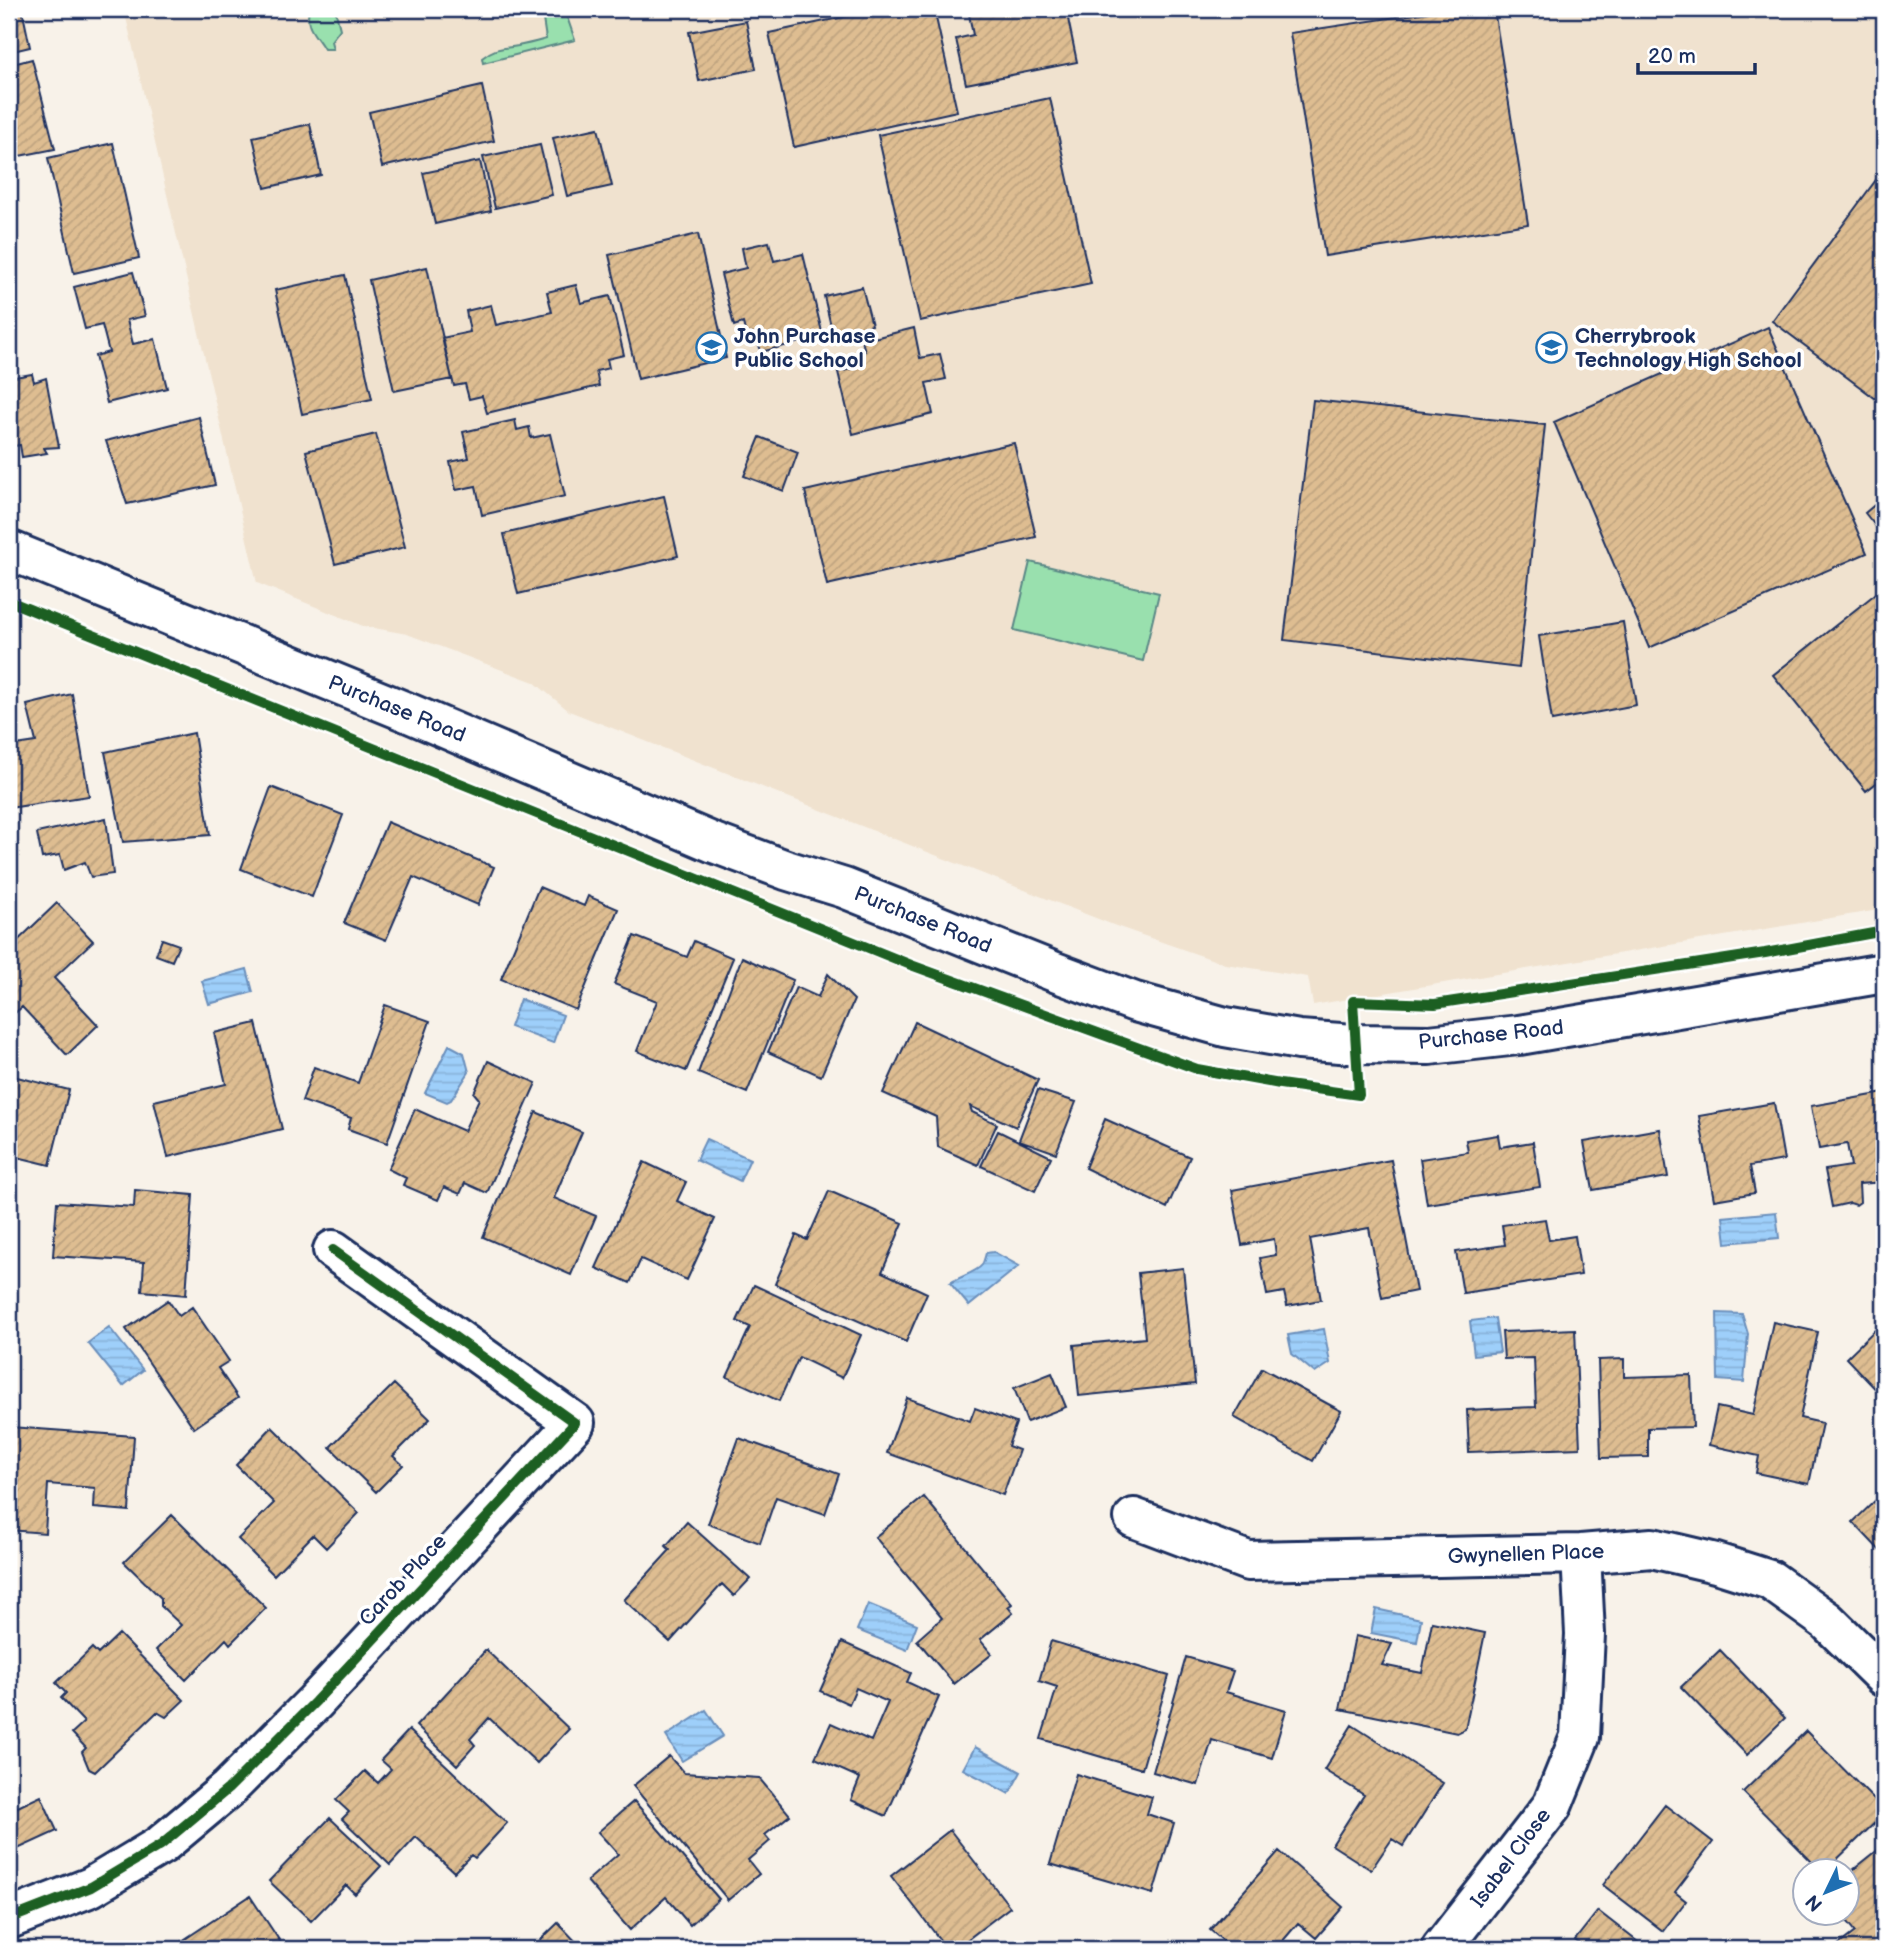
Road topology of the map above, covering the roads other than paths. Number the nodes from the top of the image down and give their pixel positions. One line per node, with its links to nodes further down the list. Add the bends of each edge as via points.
1 (9, 550): 2 (street, Purchase Road, via 714,843 844,888 1135,1002 1225,1027 1298,1040 1429,1045 1519,1035)
2 (1884, 973)
3 (333, 1250): 7 (street, Carob Place, via 575,1423 228,1789 161,1845 91,1887)
4 (1134, 1518): 5 (street, Gwynellen Place, via 1248,1561)
5 (1581, 1554): 6 (street, Gwynellen Place, via 1652,1548 1770,1580 1827,1621); 8 (street, Isabel Close, via 1585,1634 1580,1737 1552,1806)
6 (1884, 1677)
7 (9, 1919)
8 (1441, 1949)

